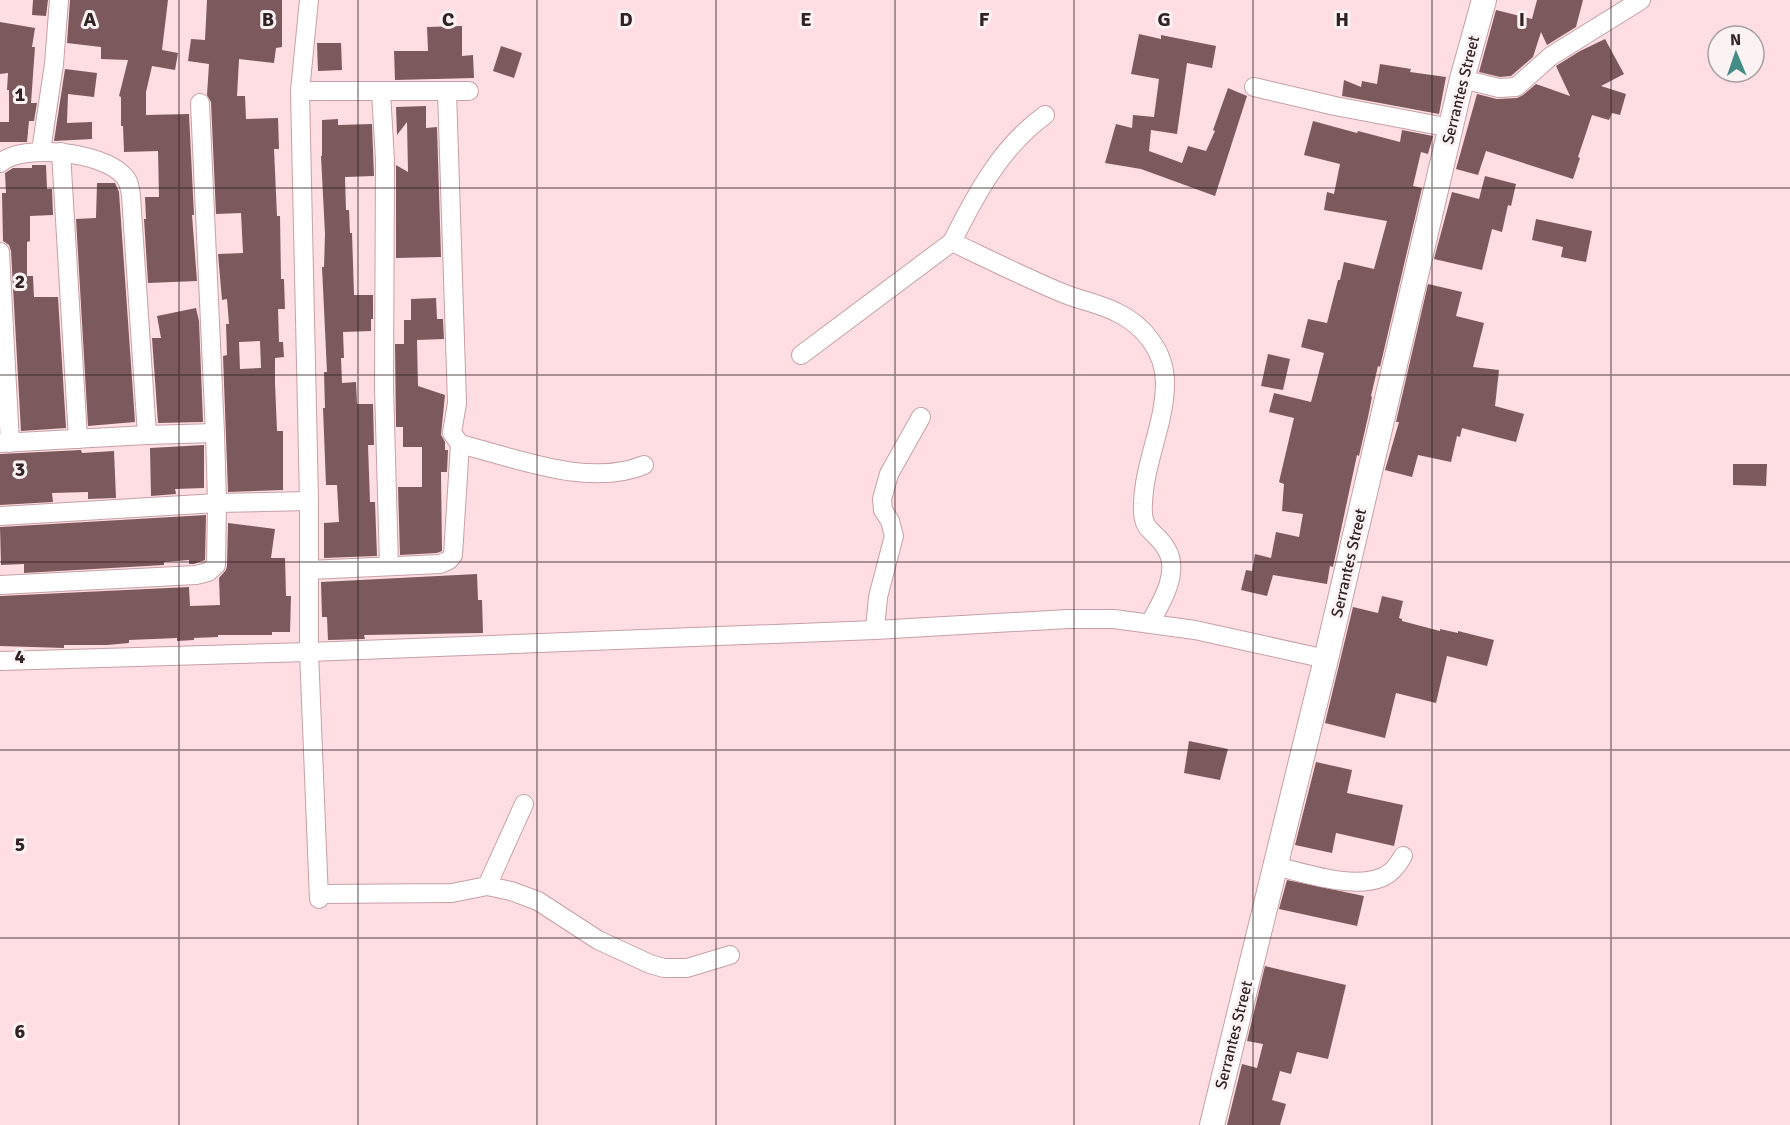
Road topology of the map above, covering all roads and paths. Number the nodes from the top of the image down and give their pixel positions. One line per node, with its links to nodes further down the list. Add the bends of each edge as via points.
1 (59, 0): 14 (street)
2 (309, 0): 7 (street)
3 (1484, 0): 5 (main road, Serrantes Street)
4 (1641, 0): 5 (street, via 1551,56 1516,87 1499,88)
5 (1462, 79): 13 (main road, Serrantes Street)
6 (1254, 87): 13 (street)
7 (300, 91): 10 (street); 27 (street)
8 (447, 91): 9 (street); 10 (street); 25 (street, via 457,404 452,430)
9 (469, 91)
10 (381, 92): 30 (street)
11 (200, 103): 21 (street)
12 (1045, 115): 17 (street, via 1001,158)
13 (1451, 128): 36 (main road, Serrantes Street)
14 (41, 151): 15 (street); 16 (street, via 11,156)
15 (61, 152): 22 (street, via 117,169 129,185); 23 (street)
16 (0, 163)
17 (952, 242): 19 (street); 33 (street, via 1062,293 1117,312 1141,329 1162,358 1163,406 1144,488 1143,513 1146,526 1170,557 1170,576)
18 (0, 252): 24 (street)
19 (801, 355)
20 (921, 417): 34 (street, via 889,474 882,499 894,536 878,597)
21 (215, 433): 22 (street); 28 (street)
22 (147, 435): 23 (street)
23 (78, 439): 24 (street)
24 (5, 443)
25 (460, 444): 26 (street, via 572,472 622,472); 30 (street, via 453,555 440,564)
26 (644, 465)
27 (309, 501): 28 (street); 31 (street)
28 (217, 503): 29 (street); 32 (street, via 216,565 208,572)
29 (0, 516)
30 (388, 567): 31 (street)
31 (309, 570): 35 (street)
32 (0, 585)
33 (1150, 623): 34 (street, via 1068,619); 36 (street)
34 (875, 630): 35 (street)
35 (309, 652): 37 (street); 41 (street, via 319,897 452,893)
36 (1326, 659): 40 (main road, Serrantes Street)
37 (0, 661)
38 (524, 804): 41 (street)
39 (1403, 856): 40 (street, via 1389,874 1365,880 1346,881)
40 (1275, 866): 43 (main road, Serrantes Street)
41 (487, 886): 42 (street, via 528,896 598,940 657,966 687,968)
42 (730, 955)
43 (1212, 1125)

